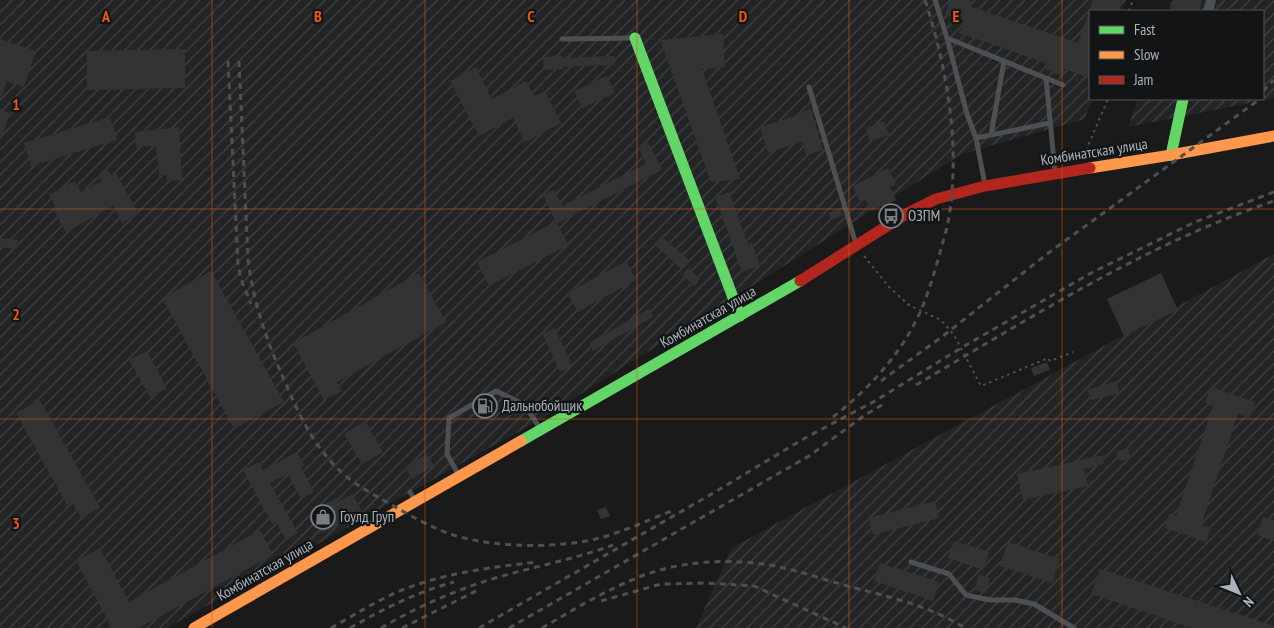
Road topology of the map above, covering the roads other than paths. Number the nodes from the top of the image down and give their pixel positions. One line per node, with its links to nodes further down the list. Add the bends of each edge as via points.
1 (935, 0): 3 (lane)
2 (635, 38): 4 (lane); 18 (main road)
3 (947, 38): 5 (lane); 13 (lane)
4 (562, 39)
5 (1004, 61): 6 (lane); 11 (lane)
6 (1046, 78): 7 (lane); 10 (lane)
7 (1064, 85)
8 (810, 87): 17 (lane)
9 (1182, 100): 14 (main road)
10 (1050, 123): 11 (lane); 15 (lane)
11 (991, 135): 13 (lane)
12 (1274, 136): 14 (main road, Комбинатская улица)
13 (976, 138): 16 (lane)
14 (1171, 155): 15 (main road, Комбинатская улица)
15 (1056, 173): 16 (main road, Комбинатская улица)
16 (985, 186): 17 (main road, Комбинатская улица, via 921,206)
17 (857, 247): 18 (main road, Комбинатская улица)
18 (740, 316): 19 (main road, Комбинатская улица)
19 (541, 430): 20 (main road, Комбинатская улица); 20 (lane, via 525,405 496,391 449,418 447,454)
20 (459, 476): 22 (main road, Комбинатская улица, via 413,496)
21 (910, 562): 23 (lane, via 949,574 966,595 1034,604)
22 (194, 628)
23 (1074, 628)

